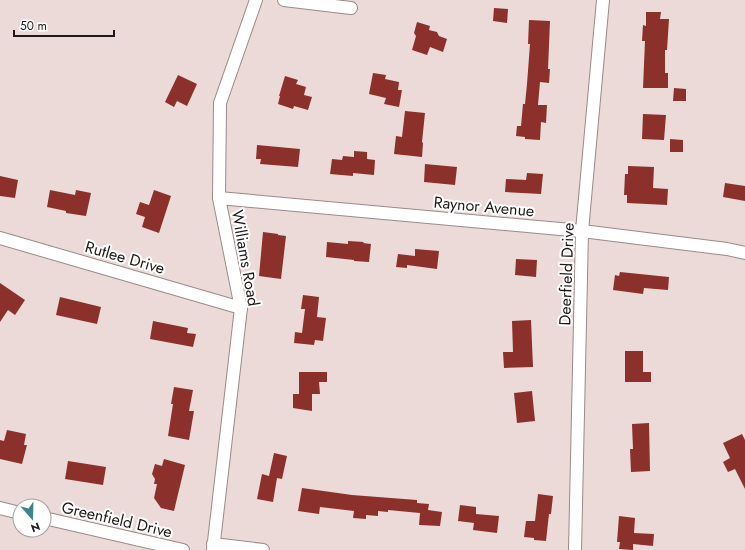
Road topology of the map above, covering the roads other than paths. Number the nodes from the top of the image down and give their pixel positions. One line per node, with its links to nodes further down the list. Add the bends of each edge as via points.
1 (256, 0): 5 (street, Williams Road, via 220,103)
2 (284, 0): 4 (street)
3 (603, 0): 6 (street, Deerfield Drive)
4 (351, 8)
5 (219, 198): 6 (street, Raynor Avenue); 9 (street, Williams Road)
6 (582, 230): 8 (street, Raynor Avenue); 16 (street, Deerfield Drive)
7 (0, 238): 9 (street, Rutlee Drive)
8 (745, 253)
9 (241, 308): 13 (street, Williams Road)
10 (0, 508): 11 (street)
11 (12, 511)
12 (52, 520): 14 (street, Greenfield Drive)
13 (213, 547): 15 (street)
14 (183, 550)
15 (263, 550)
16 (575, 550)

